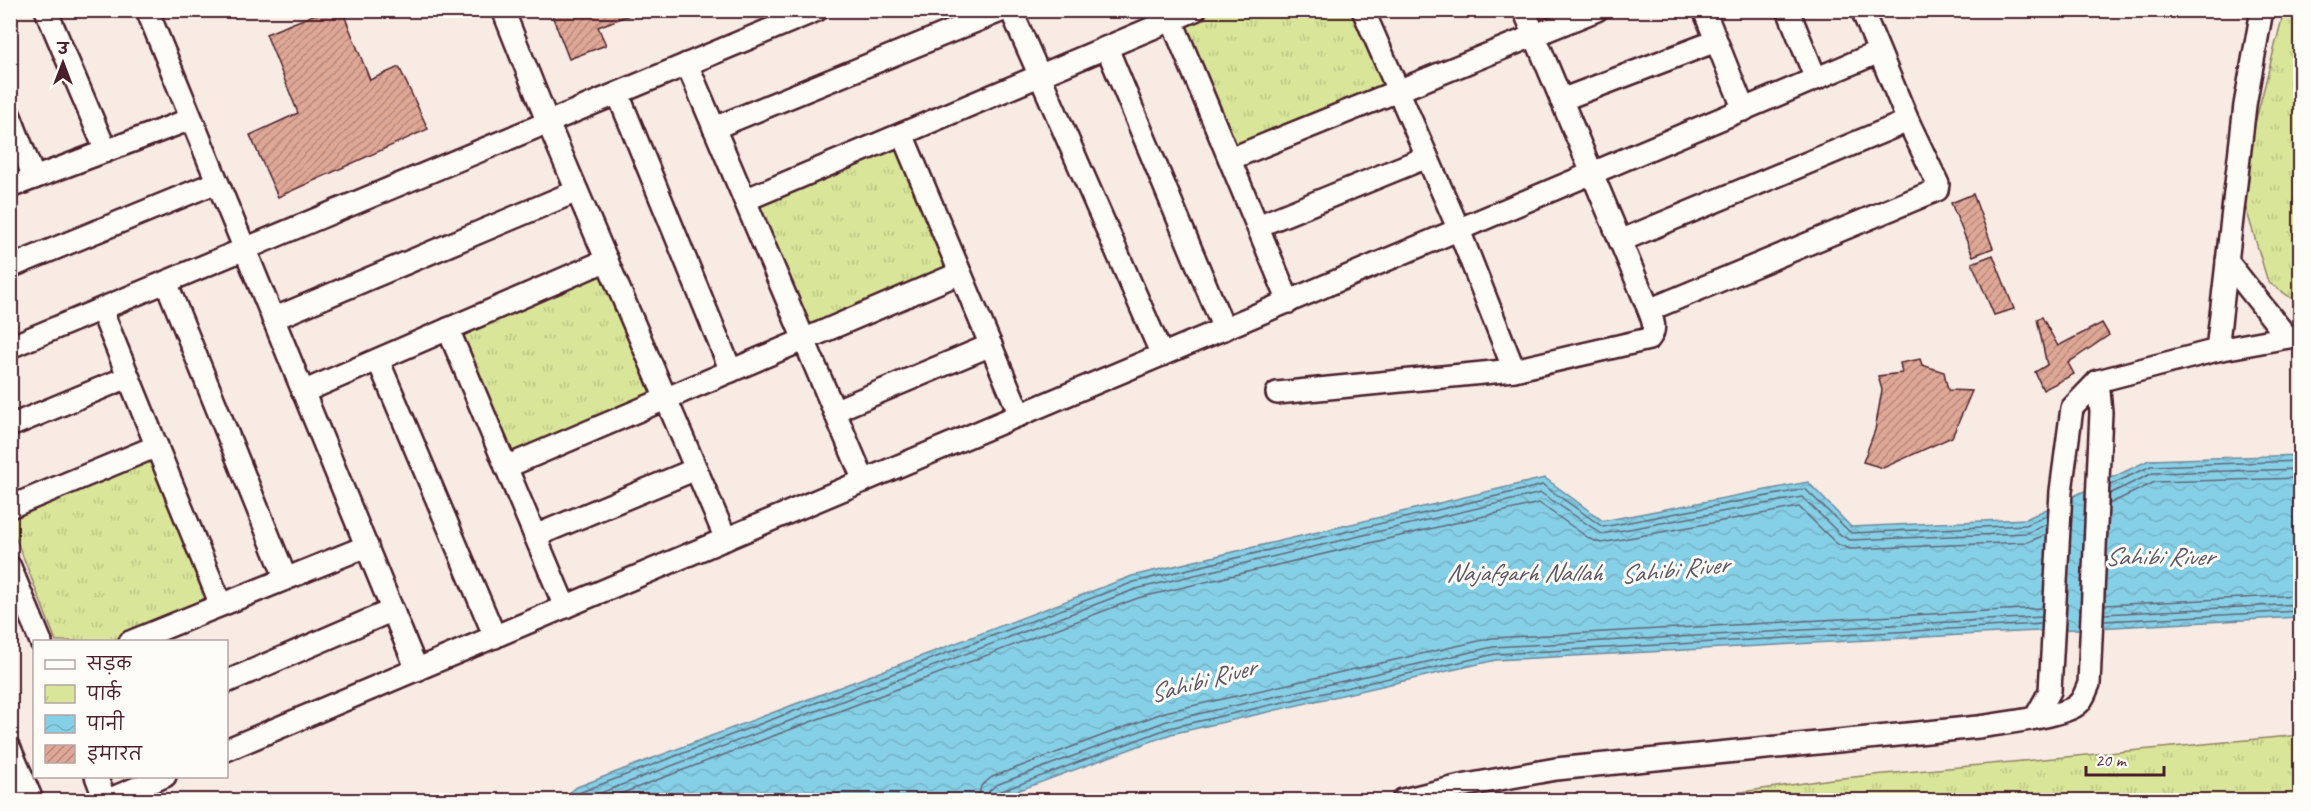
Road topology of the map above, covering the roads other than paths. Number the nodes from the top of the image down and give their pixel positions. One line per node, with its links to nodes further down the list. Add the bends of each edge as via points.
1 (46, 10): 33 (street)
2 (147, 10): 28 (street)
3 (503, 10): 30 (street)
4 (817, 10): 20 (street)
5 (1003, 10): 31 (street)
6 (1011, 10): 21 (street)
7 (1196, 10): 15 (street)
8 (1363, 10): 23 (street)
9 (1524, 10): 16 (street)
10 (1597, 10): 16 (street)
11 (1704, 10): 17 (street)
12 (1788, 10): 22 (street)
13 (1862, 10): 19 (street)
14 (2262, 10): 47 (street, via 2245,105)
15 (1172, 21): 18 (street); 35 (street)
16 (1534, 36): 23 (street); 25 (street)
17 (1716, 41): 25 (street); 26 (street)
18 (1107, 48): 21 (street); 56 (street)
19 (1879, 52): 22 (street); 29 (street)
20 (687, 64): 24 (street); 31 (street)
21 (1040, 77): 32 (street); 62 (street)
22 (1816, 79): 26 (street)
23 (1398, 90): 34 (street); 35 (street)
24 (618, 94): 30 (street); 65 (street)
25 (1561, 100): 36 (street)
26 (1744, 110): 36 (street)
27 (10, 116): 37 (street)
28 (191, 119): 33 (street); 38 (street)
29 (1908, 121): 44 (street); 53 (street, via 1937,189)
30 (548, 123): 40 (street); 45 (street)
31 (714, 128): 41 (street)
32 (902, 134): 41 (street); 49 (street)
33 (106, 151): 37 (street)
34 (1427, 156): 42 (street); 43 (street)
35 (1230, 159): 42 (street)
36 (1592, 173): 43 (street); 44 (street)
37 (34, 178): 39 (street)
38 (217, 182): 45 (street); 48 (street)
39 (10, 187)
40 (578, 191): 46 (street); 54 (street)
41 (745, 200): 58 (street)
42 (1258, 226): 51 (street)
43 (1459, 230): 51 (street); 64 (street)
44 (1620, 241): 53 (street)
45 (245, 249): 50 (street); 54 (street)
46 (607, 260): 55 (street); 70 (street)
47 (2227, 261): 57 (street); 61 (street)
48 (10, 267)
49 (960, 273): 58 (street); 59 (street)
50 (166, 282): 52 (street); 83 (street)
51 (1289, 302): 56 (street)
52 (101, 309): 60 (street); 66 (street)
53 (1649, 310): 64 (street, via 1654,333 1649,339)
54 (273, 318): 68 (street)
55 (448, 329): 63 (street); 75 (street)
56 (1224, 329): 62 (street)
57 (2294, 336): 61 (street)
58 (804, 339): 65 (street); 71 (street)
59 (991, 345): 71 (street); 72 (street)
60 (10, 347)
61 (2217, 350): 67 (street)
62 (1162, 355): 72 (street)
63 (378, 360): 68 (street); 87 (street)
64 (1514, 370): 69 (street)
65 (731, 371): 70 (street)
66 (128, 377): 73 (street); 74 (street)
67 (2098, 381): 92 (street, via 2072,408 2068,427 2050,691); 92 (street, via 2101,412 2090,684 2074,708)
68 (303, 392): 81 (street)
69 (1277, 393)
70 (666, 398): 75 (street); 76 (street)
71 (834, 411): 77 (street)
72 (1020, 415): 77 (street)
73 (10, 426)
74 (156, 446): 78 (street); 84 (street)
75 (506, 467): 79 (street)
76 (696, 469): 79 (street); 80 (street)
77 (864, 481): 80 (street)
78 (10, 507)
79 (535, 536): 85 (street)
80 (726, 539): 85 (street)
81 (367, 546): 83 (street); 86 (street)
82 (10, 567): 88 (street)
83 (286, 579): 84 (street)
84 (221, 605): 89 (street)
85 (565, 607): 87 (street)
86 (393, 610): 90 (street); 91 (street)
87 (495, 637): 90 (street)
88 (40, 640)
89 (135, 640)
90 (417, 670): 94 (street)
91 (228, 681)
92 (2036, 718): 99 (street, via 1556,769)
93 (10, 748): 97 (street)
94 (228, 749)
95 (96, 778): 98 (street)
96 (163, 778): 98 (street)
97 (33, 801)
98 (106, 801)
99 (1402, 801)

